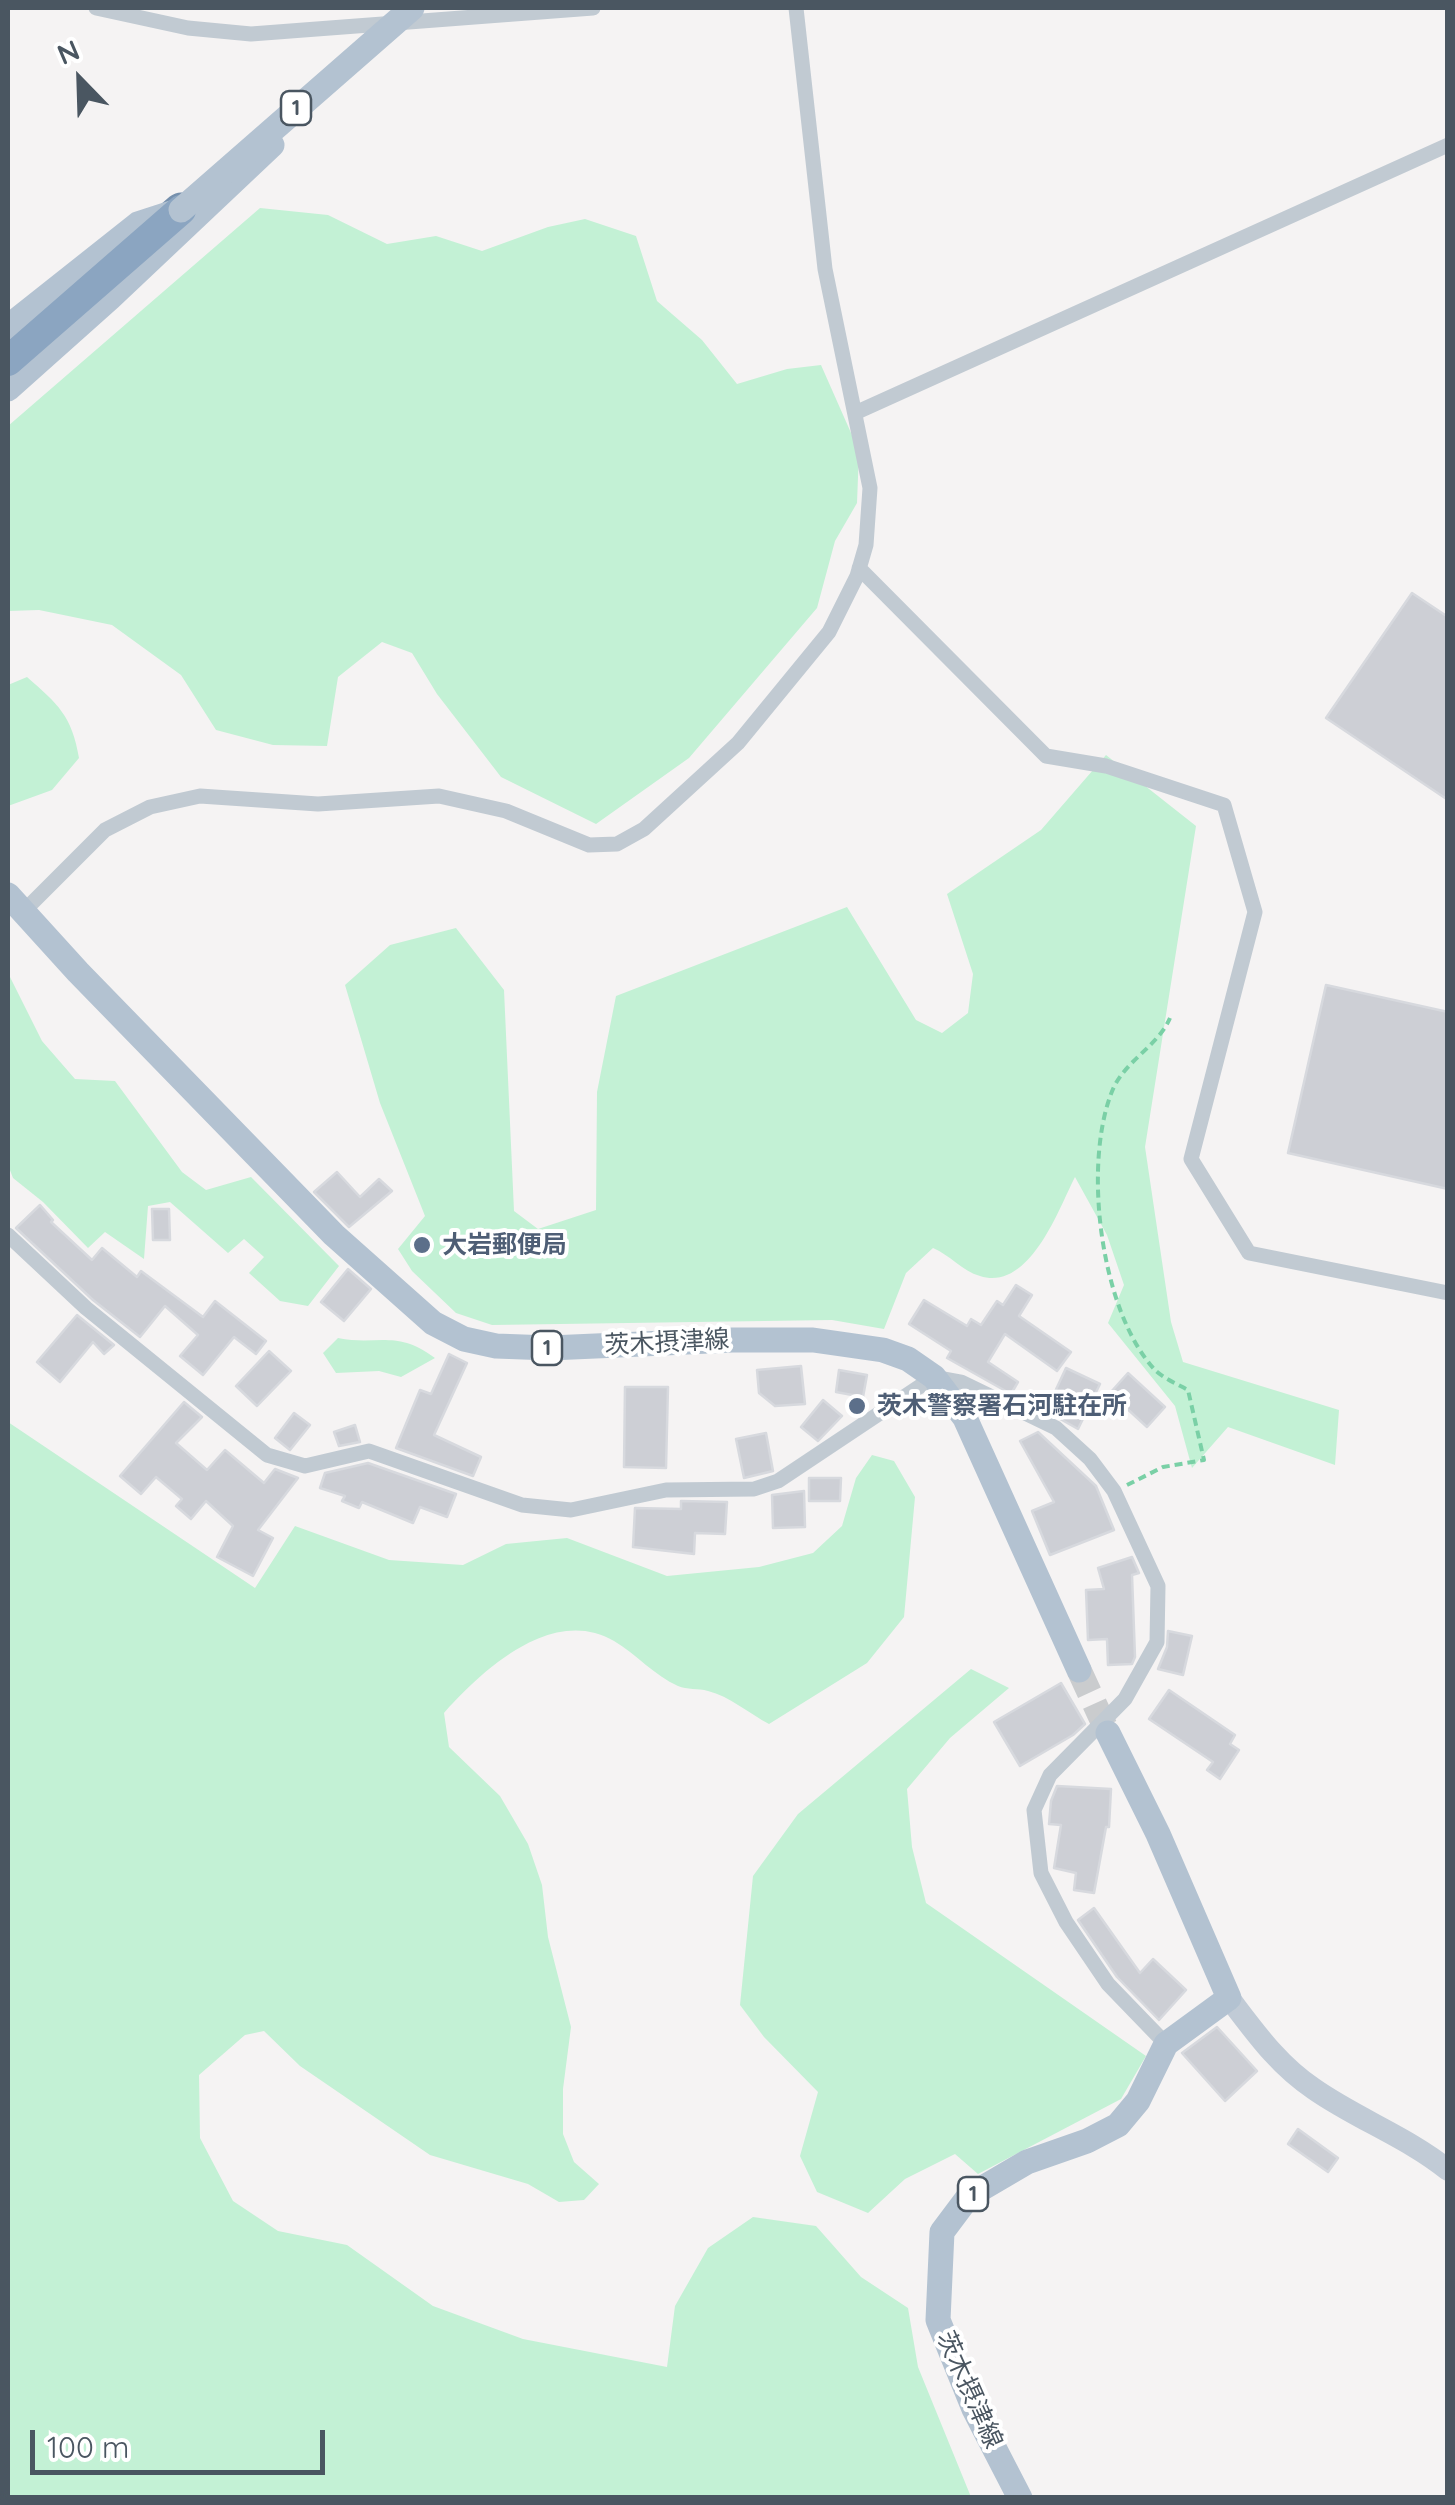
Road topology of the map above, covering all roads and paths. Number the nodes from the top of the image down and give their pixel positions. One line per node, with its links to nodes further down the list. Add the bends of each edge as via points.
1 (96, 8): 3 (street, via 251,34)
2 (412, 8): 5 (main road, 1, bridge)
3 (592, 8)
4 (796, 8): 11 (street, via 825,269)
5 (332, 76): 7 (main road, 1, bridge); 8 (main road, bridge, via 286,133)
6 (1448, 146): 11 (street)
7 (181, 210): 8 (highway)
8 (30, 331): 9 (highway); 10 (main road)
9 (8, 361)
10 (8, 389)
11 (855, 413): 12 (street, via 870,488)
12 (859, 568): 13 (street, via 828,632 738,743 644,829 617,844 589,845 506,811 439,796 318,804 200,796 150,807 105,830); 16 (street, via 1046,756 1106,766 1224,805 1255,912 1191,1159 1249,1253)
13 (15, 903): 17 (main road, 茨木摂津線 / 1, via 334,1235 432,1322 464,1339 550,1348 813,1340 883,1350)
14 (1170, 1018): 18 (path, via 1122,1070 1110,1095 1096,1171 1099,1210 1106,1274 1156,1372 1188,1390 1204,1460 1162,1467)
15 (8, 1235): 17 (street, via 86,1308 268,1455 305,1466 369,1451 522,1505 570,1510 666,1490 754,1489 778,1482)
16 (1448, 1293)
17 (934, 1377): 18 (street, via 961,1382 1056,1428); 19 (main road, 茨木摂津線 / 1, via 965,1418)
18 (1114, 1492): 22 (street, via 1158,1586 1157,1642 1125,1699 1050,1775 1034,1810 1041,1873 1066,1922 1108,1984)
19 (1078, 1670)
20 (1108, 1733): 21 (main road)
21 (1229, 1998): 22 (main road, 茨木摂津線 / 1); 23 (main road, via 1272,2056 1310,2088)
22 (1166, 2044): 24 (main road, 茨木摂津線 / 1, via 1118,2125 1027,2162 969,2196 942,2232 938,2320)
23 (1448, 2170)
24 (1020, 2498)

